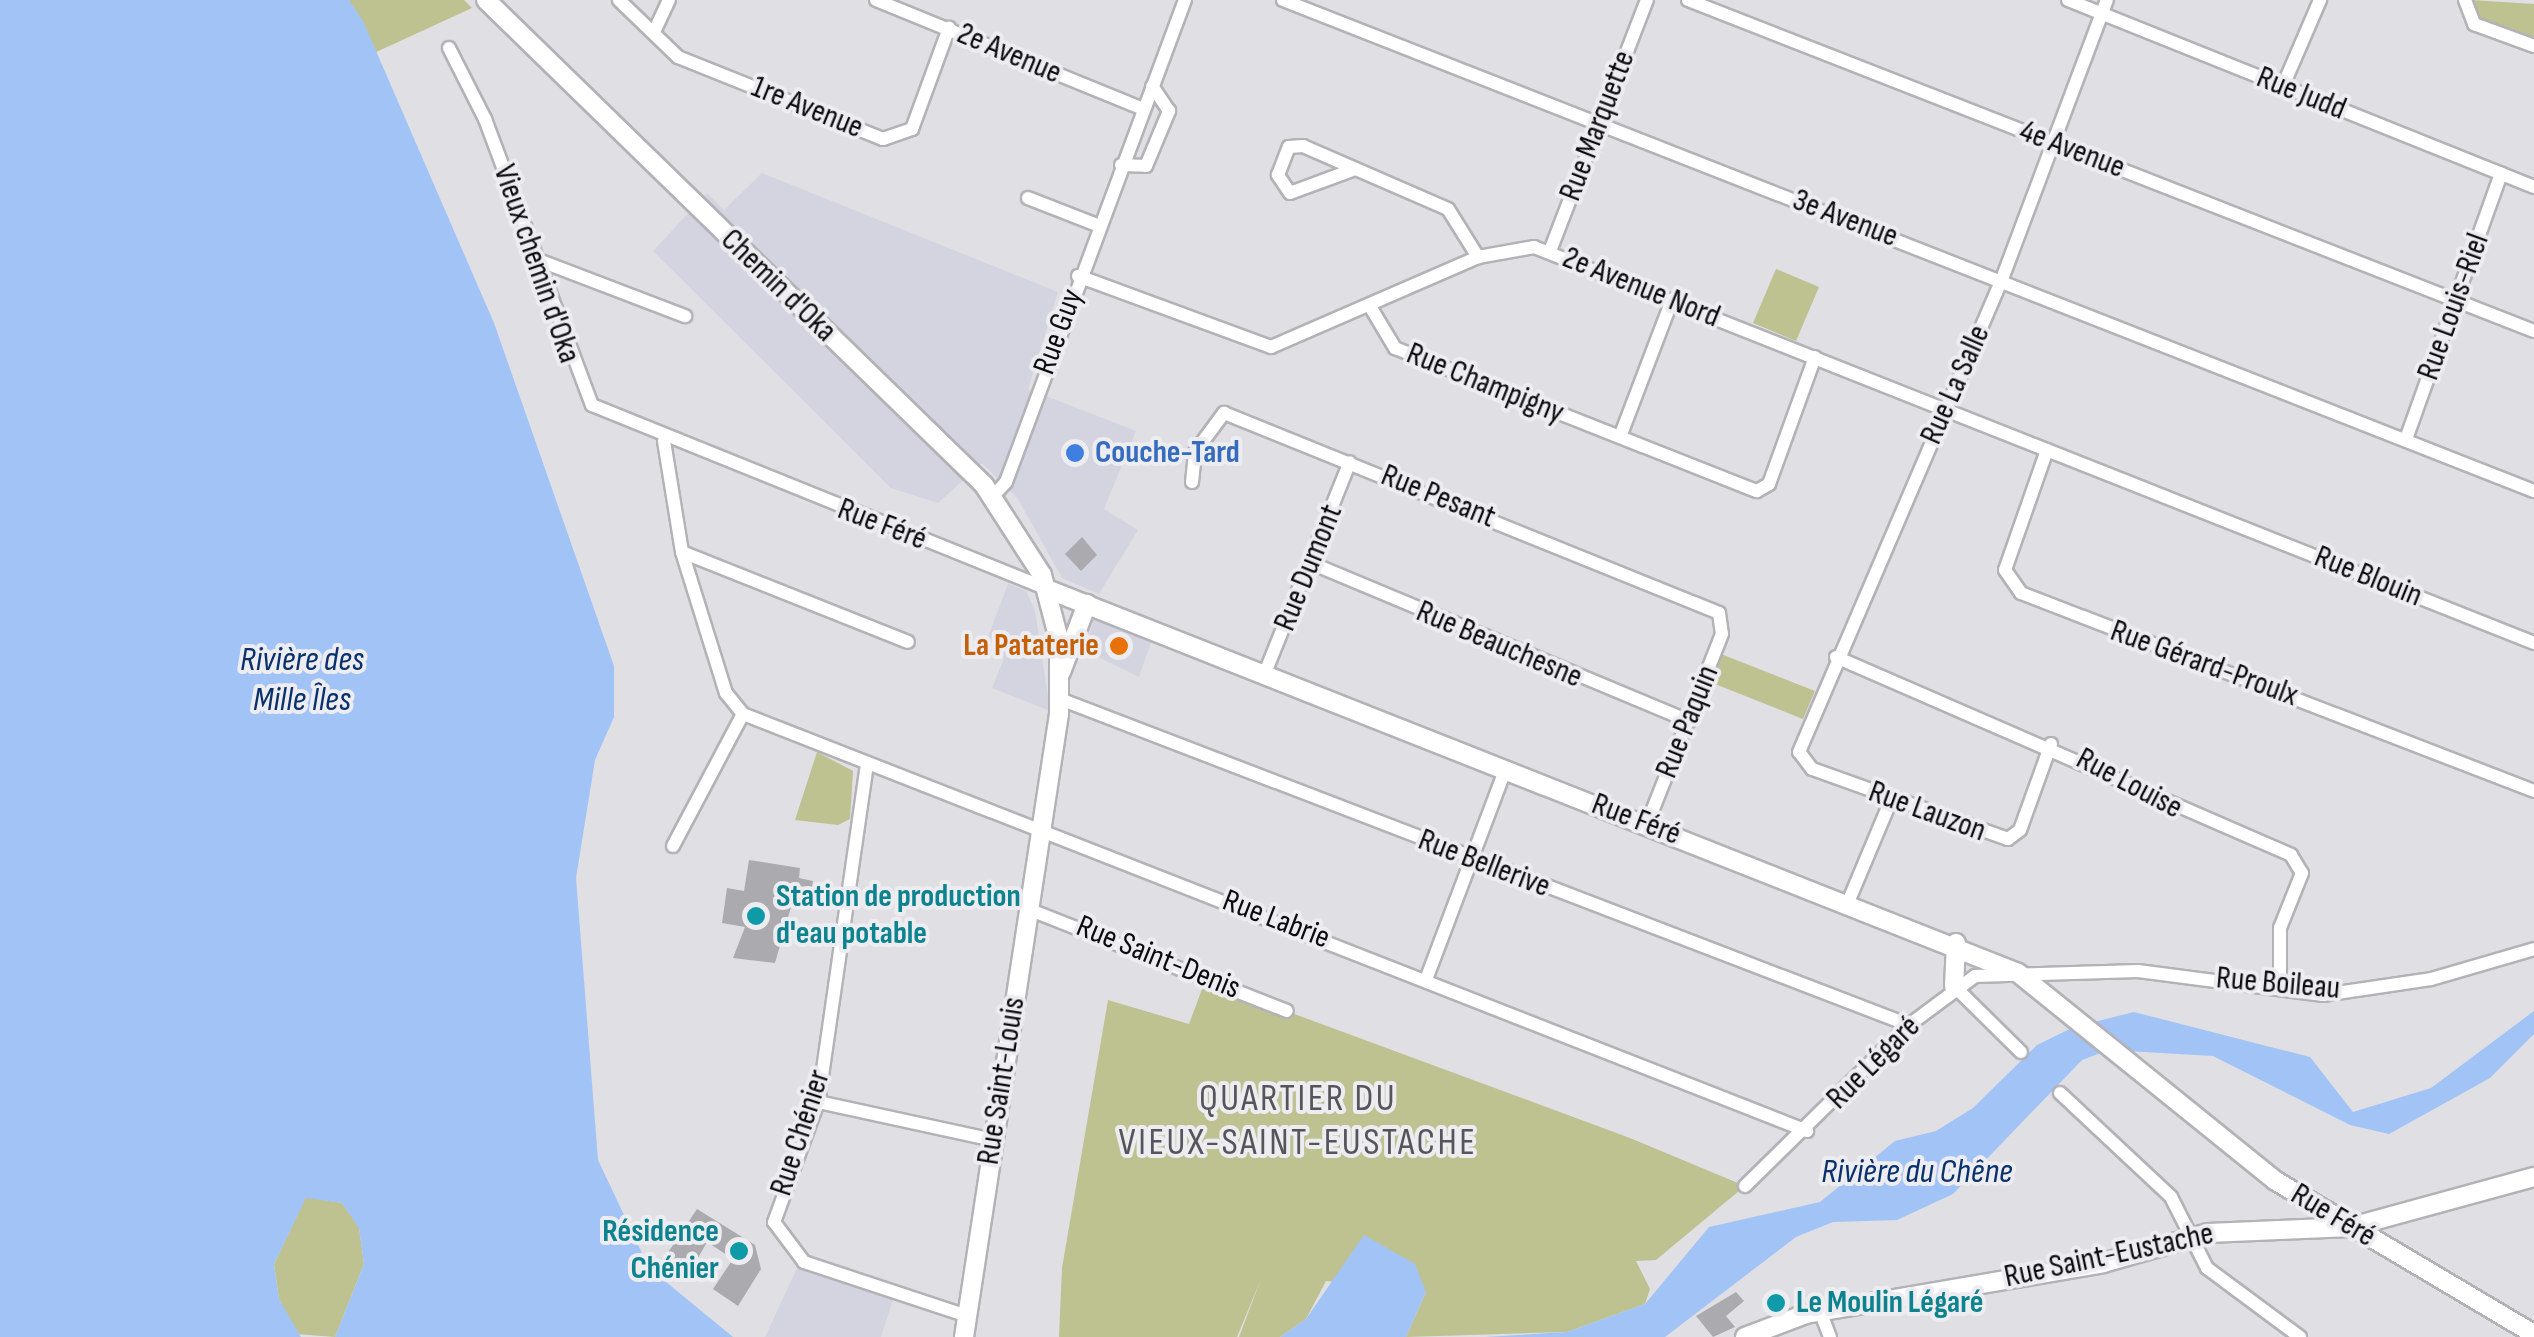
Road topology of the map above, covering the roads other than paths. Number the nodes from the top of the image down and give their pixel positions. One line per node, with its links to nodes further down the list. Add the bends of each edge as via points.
1 (486, 0): 47 (street, Chemin d'Oka)
2 (618, 0): 14 (street, 1re Avenue)
3 (669, 0): 14 (street)
4 (876, 0): 13 (street, 2e Avenue)
5 (1185, 0): 17 (street, Rue Guy)
6 (1283, 0): 20 (street, 3e Avenue)
7 (1647, 0): 20 (street, Rue Marquette)
8 (1688, 0): 21 (street, 4e Avenue)
9 (2068, 0): 12 (street, Rue Judd)
10 (2320, 0): 18 (street)
11 (2465, 0): 15 (street, via 2474,24)
12 (2104, 7): 18 (street, Rue Judd); 21 (street, Rue La Salle)
13 (949, 28): 14 (street, 1re Avenue, via 912,129 882,139 678,56); 19 (street, 2e Avenue)
14 (654, 32)
15 (2534, 46)
16 (448, 48): 30 (street, Vieux chemin d'Oka, via 485,119)
17 (1152, 86): 19 (street, Rue Guy); 22 (street, via 1169,112 1146,166)
18 (2283, 86): 24 (street, Rue Judd)
19 (1142, 109): 22 (street, Rue Guy)
20 (1598, 123): 28 (street, Rue Marquette); 32 (street, 3e Avenue)
21 (2052, 142): 32 (street, Rue La Salle); 33 (street, 4e Avenue)
22 (1121, 165): 27 (street, Rue Guy)
23 (1355, 169): 23 (street, via 1289,147 1278,175 1290,194); 29 (street, via 1448,209)
24 (2501, 174): 25 (street, Rue Judd); 33 (street, Rue Louis-Riel)
25 (2534, 187)
26 (1028, 198): 27 (street)
27 (1097, 224): 31 (street, Rue Guy)
28 (1550, 251): 29 (street, 2e Avenue Nord, via 1511,246); 34 (street, 2e Avenue Nord)
29 (1478, 257): 35 (street, 2e Avenue Nord)
30 (534, 258): 36 (street); 42 (street, Vieux chemin d'Oka, via 585,397)
31 (1078, 276): 35 (street, 2e Avenue Nord, via 1271,347); 47 (street, Rue Guy, via 1006,482)
32 (2002, 279): 39 (street, Rue La Salle); 41 (street, 3e Avenue)
33 (2456, 299): 37 (street, 4e Avenue); 41 (street, Rue Louis-Riel)
34 (1672, 300): 38 (street, 2e Avenue Nord); 40 (street)
35 (1371, 308): 40 (street, Rue Champigny, via 1395,348)
36 (685, 316)
37 (2534, 331)
38 (1816, 357): 39 (street, 2e Avenue Nord); 40 (street, Rue Champigny, via 1764,488)
39 (1946, 411): 43 (street, 2e Avenue Nord); 56 (street, Rue La Salle)
40 (1620, 437)
41 (2406, 439): 46 (street, 3e Avenue)
42 (664, 441): 49 (street); 51 (street, Rue Féré)
43 (2047, 450): 48 (street, 2e Avenue Nord); 66 (street, Rue Gérard-Proulx, via 2005,570 2021,593)
44 (1350, 462): 45 (street, Rue Pesant, via 1224,413 1195,452); 50 (street, Rue Dumont); 53 (street, Rue Pesant)
45 (1192, 482)
46 (2534, 490)
47 (993, 496): 51 (street, Chemin d'Oka)
48 (2202, 511): 55 (street, Rue Blouin)
49 (682, 552): 54 (street); 60 (street, via 726,694)
50 (1311, 564): 58 (street, Rue Dumont); 61 (street, Rue Beauchesne)
51 (1047, 589): 52 (street, Rue Féré); 57 (street, Rue Saint-Louis)
52 (1087, 604): 57 (street); 58 (street, Rue Féré)
53 (1722, 618): 61 (street, Rue Paquin)
54 (908, 642)
55 (2534, 643)
56 (1836, 657): 62 (street, Rue Louise); 64 (street, Rue La Salle, via 1800,752)
57 (1061, 672): 59 (street, Rue Saint-Louis)
58 (1264, 673): 65 (street, Rue Féré)
59 (1060, 699): 69 (street, Rue Saint-Louis); 71 (street, Rue Bellerive)
60 (743, 714): 63 (street, Rue Labrie); 70 (street)
61 (1689, 722): 68 (street, Rue Paquin)
62 (2051, 744): 67 (street, Rue Lauzon, via 2020,830 2008,839); 79 (street, Rue Louise, via 2147,799 2299,862 2280,928)
63 (867, 764): 69 (street, Rue Labrie); 84 (street, Rue Chénier)
64 (1805, 764): 67 (street, Rue Lauzon)
65 (1506, 768): 68 (street, Rue Féré); 71 (street)
66 (2534, 791)
67 (1891, 800): 72 (street)
68 (1646, 824): 72 (street, Rue Féré)
69 (1040, 830): 73 (street, Rue Saint-Louis); 77 (street, Rue Labrie)
70 (673, 846)
71 (1473, 860): 77 (street); 81 (street, Rue Bellerive)
72 (1850, 900): 74 (street, Rue Féré)
73 (1028, 909): 80 (street, Rue Saint-Denis); 86 (street, Rue Saint-Louis)
74 (1956, 943): 76 (street, Rue Féré); 78 (street)
75 (2534, 949): 79 (street, Rue Boileau, via 2407,983 2323,995)
76 (2018, 973): 78 (street); 79 (street, Rue Boileau, via 2138,970); 89 (street, Rue Féré, via 2121,1059)
77 (1427, 977): 85 (street, Rue Labrie)
78 (1954, 986): 81 (street, Rue Légaré); 82 (street)
79 (2280, 989)
80 (1287, 1011)
81 (1909, 1026): 85 (street, Rue Légaré)
82 (2021, 1052)
83 (2060, 1093): 90 (street, via 2171,1197)
84 (818, 1102): 86 (street); 92 (street, Rue Chénier, via 778,1194 782,1244 804,1262)
85 (1808, 1131): 88 (street, Rue Légaré)
86 (994, 1140): 92 (street, Rue Saint-Louis)
87 (2534, 1177): 89 (street, Rue Saint-Eustache)
88 (1745, 1186)
89 (2351, 1228): 90 (street, Rue Saint-Eustache); 94 (street, Rue Féré)
90 (2191, 1237): 91 (street, Rue Saint-Eustache, via 2103,1263); 93 (street, via 2208,1268)
91 (1820, 1311): 96 (street, Rue Saint-Eustache); 97 (street)
92 (967, 1316): 95 (street, Rue Saint-Louis)
93 (2278, 1331): 98 (street)
94 (2534, 1334)
95 (964, 1337)
96 (1745, 1337)
97 (1830, 1337)
98 (2300, 1337)

